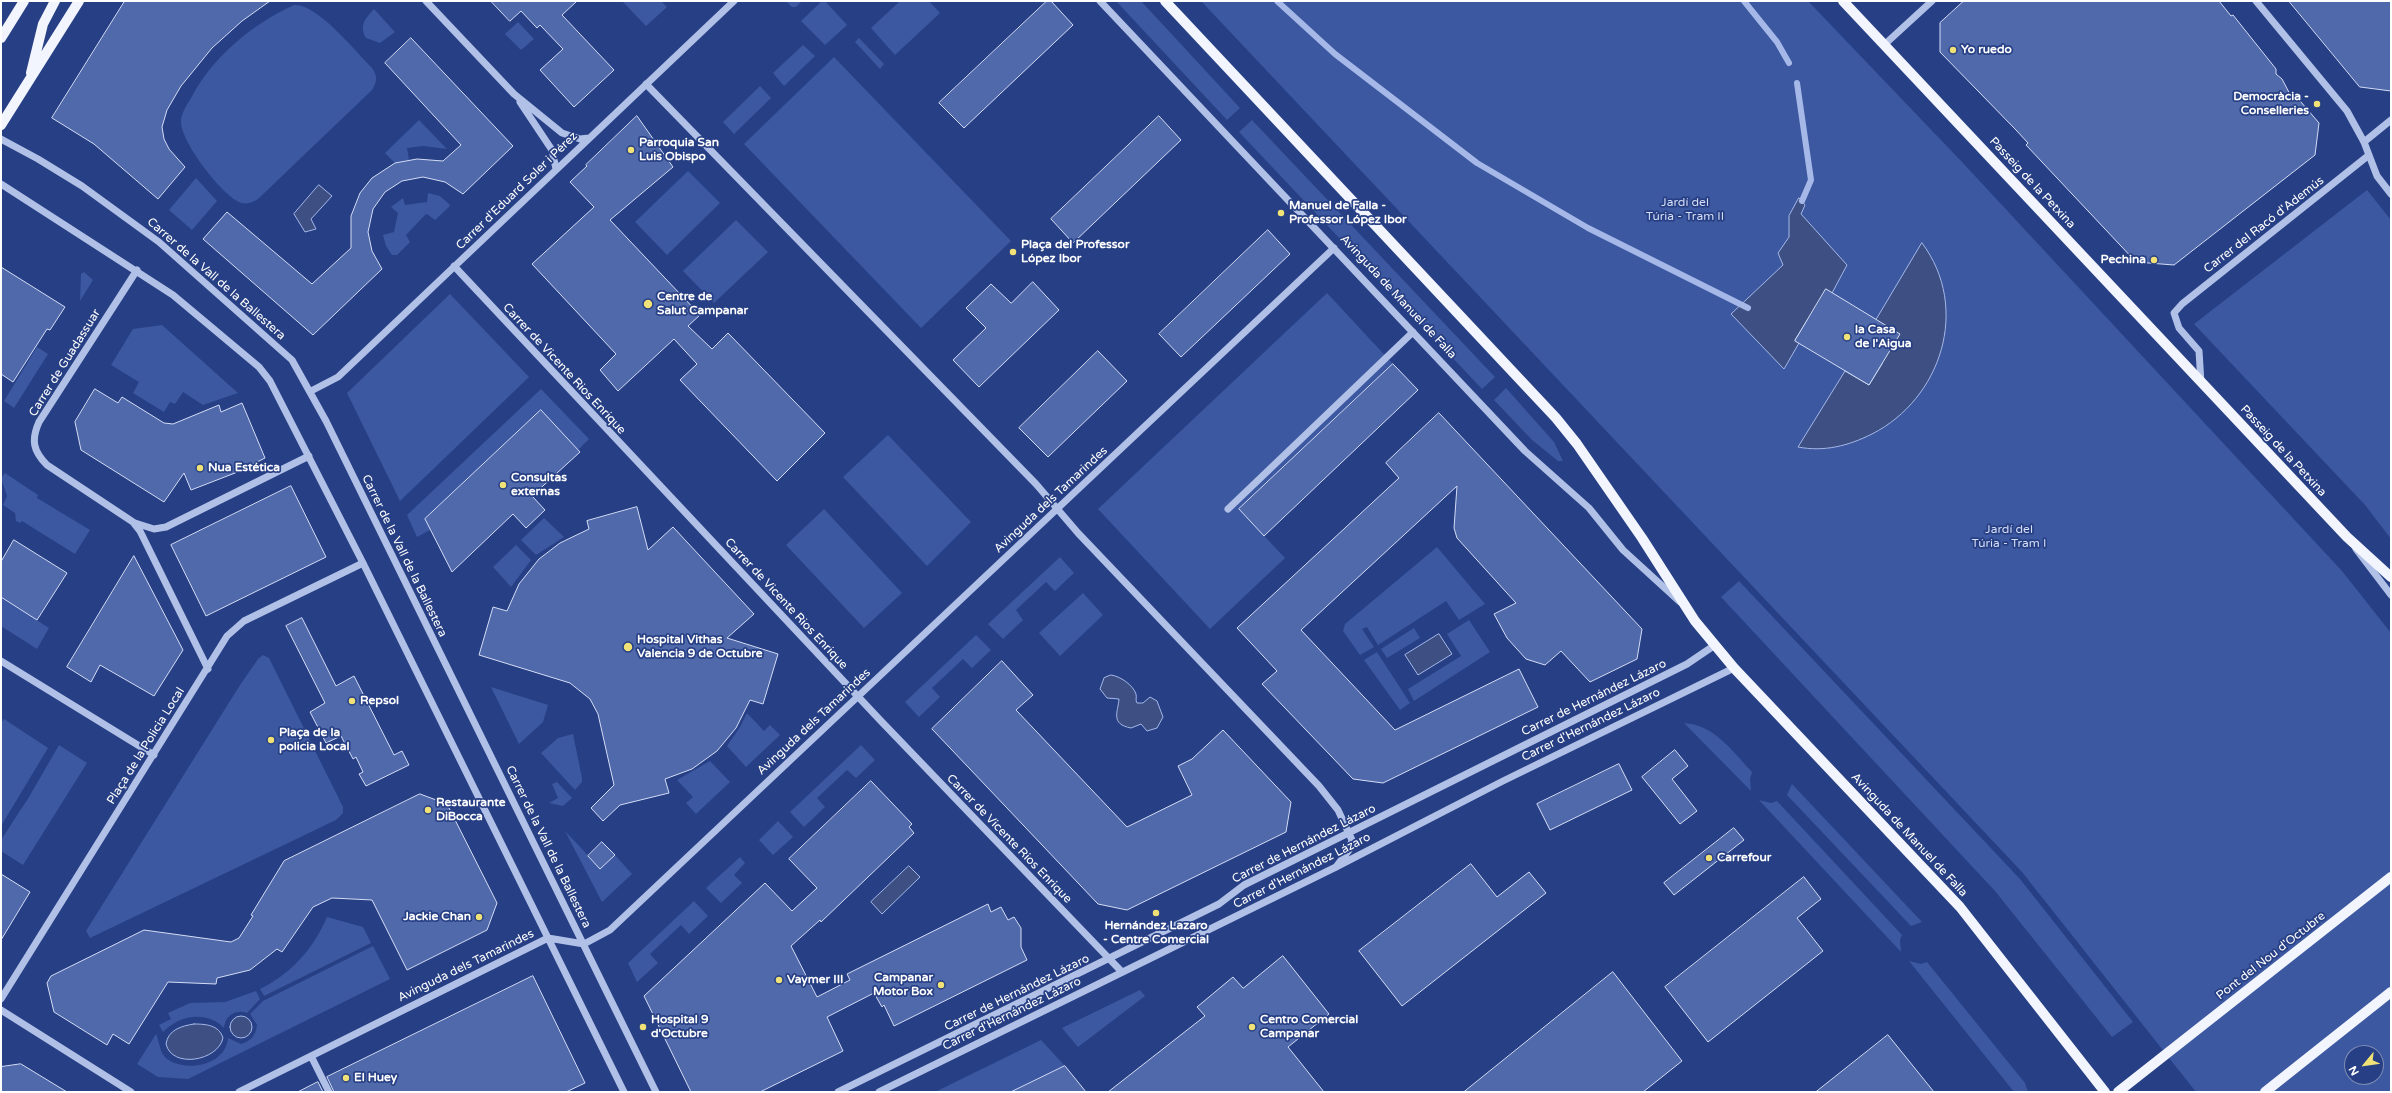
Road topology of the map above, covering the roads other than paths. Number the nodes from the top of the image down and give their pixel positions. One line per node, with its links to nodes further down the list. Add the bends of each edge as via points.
1 (24, 1): 11 (main road)
2 (55, 1): 13 (main road, via 43,24)
3 (79, 1): 13 (main road)
4 (426, 1): 15 (street)
5 (734, 1): 14 (street, Carrer d'Eduard Soler i Pérez)
6 (1100, 1): 25 (street, Avinguda de Manuel de Falla)
7 (1165, 1): 39 (main road, Avinguda de Manuel de Falla, via 1556,418 1642,538)
8 (1843, 1): 12 (main road, Passeig de la Petxina)
9 (1932, 1): 12 (street)
10 (2256, 1): 20 (street, via 2347,111)
11 (1, 38)
12 (1884, 45): 29 (main road, Passeig de la Petxina)
13 (28, 82): 17 (main road)
14 (646, 84): 18 (street, Carrer d'Eduard Soler i Pérez); 32 (street)
15 (514, 94): 18 (street, via 562,133 580,139); 22 (street, via 550,146)
16 (2391, 120): 20 (street)
17 (1, 125)
18 (589, 138): 22 (street, Carrer d'Eduard Soler i Pérez)
19 (1, 139): 30 (street, Carrer de la Vall de la Ballestera, via 82,186 159,242 281,348 292,360)
20 (2364, 142): 21 (street)
21 (2369, 156): 24 (street, via 2377,176); 29 (street, Carrer del Racó d'Ademús, via 2174,313 2179,328 2199,351)
22 (556, 169): 26 (street, Carrer d'Eduard Soler i Pérez)
23 (1, 184): 27 (street)
24 (2391, 194)
25 (1334, 248): 28 (street, Avinguda de Manuel de Falla); 32 (street, Avinguda dels Tamarindes)
26 (454, 266): 30 (street, Carrer d'Eduard Soler i Pérez, via 338,377); 44 (street, Carrer de Vicente Rios Enrique)
27 (137, 270): 31 (street, via 173,295 259,367 280,398); 34 (street, Carrer de Guadassuar, via 39,422 34,434 34,446 38,456 47,465)
28 (1413, 332): 33 (street); 39 (street, Avinguda de Manuel de Falla, via 1525,451 1589,508 1624,550)
29 (2201, 382): 35 (main road, Passeig de la Petxina)
30 (311, 392): 50 (street, Carrer de la Vall de la Ballestera)
31 (309, 456): 34 (street, via 166,527 154,529); 36 (street)
32 (1058, 508): 44 (street, Avinguda dels Tamarindes); 46 (street, via 1078,533 1319,786 1338,810)
33 (1228, 509)
34 (133, 522): 43 (street, Carrer de Guadassuar, via 140,531)
35 (2347, 538): 37 (main road, Passeig de la Petxina); 38 (street, Passeig de la Petxina)
36 (363, 563): 43 (street, Plaça de la Policia Local, via 244,621 227,636); 49 (street)
37 (2391, 577)
38 (2391, 595)
39 (1683, 605): 40 (main road, Avinguda de Manuel de Falla)
40 (1715, 646): 42 (main road, Avinguda de Manuel de Falla); 46 (street, Carrer de Hernández Lázaro, via 1687,664)
41 (1, 661): 45 (street)
42 (1734, 668): 47 (street, Carrer d'Hernández Lázaro, via 1503,781); 64 (main road, Avinguda de Manuel de Falla, via 1960,907)
43 (208, 669): 45 (street, Plaça de la Policia Local)
44 (858, 696): 50 (street, Avinguda dels Tamarindes, via 610,930); 51 (street, Carrer de Vicente Rios Enrique)
45 (154, 755): 54 (street, Plaça de la Policia Local)
46 (1349, 832): 47 (street, via 1352,840); 51 (street, Carrer de Hernández Lázaro, via 1244,885 1219,904)
47 (1336, 868): 52 (street, Carrer d'Hernández Lázaro)
48 (2391, 877): 65 (main road, Pont del Nou d'Octubre)
49 (548, 938): 50 (street, Avinguda dels Tamarindes); 56 (street, Avinguda dels Tamarindes); 60 (street)
50 (584, 944): 61 (street, Carrer de la Vall de la Ballestera)
51 (1110, 959): 52 (street, Carrer de Vicente Rios Enrique); 62 (street, Carrer de Hernández Lázaro)
52 (1122, 972): 63 (street, Carrer d'Hernández Lázaro)
53 (2391, 992): 66 (main road)
54 (1, 999)
55 (1, 1010): 58 (street)
56 (311, 1056): 57 (street, Avinguda dels Tamarindes); 59 (street)
57 (242, 1091)
58 (131, 1092)
59 (329, 1092)
60 (624, 1092)
61 (656, 1092)
62 (838, 1092)
63 (879, 1092)
64 (2105, 1092)
65 (2118, 1092)
66 (2265, 1092)

